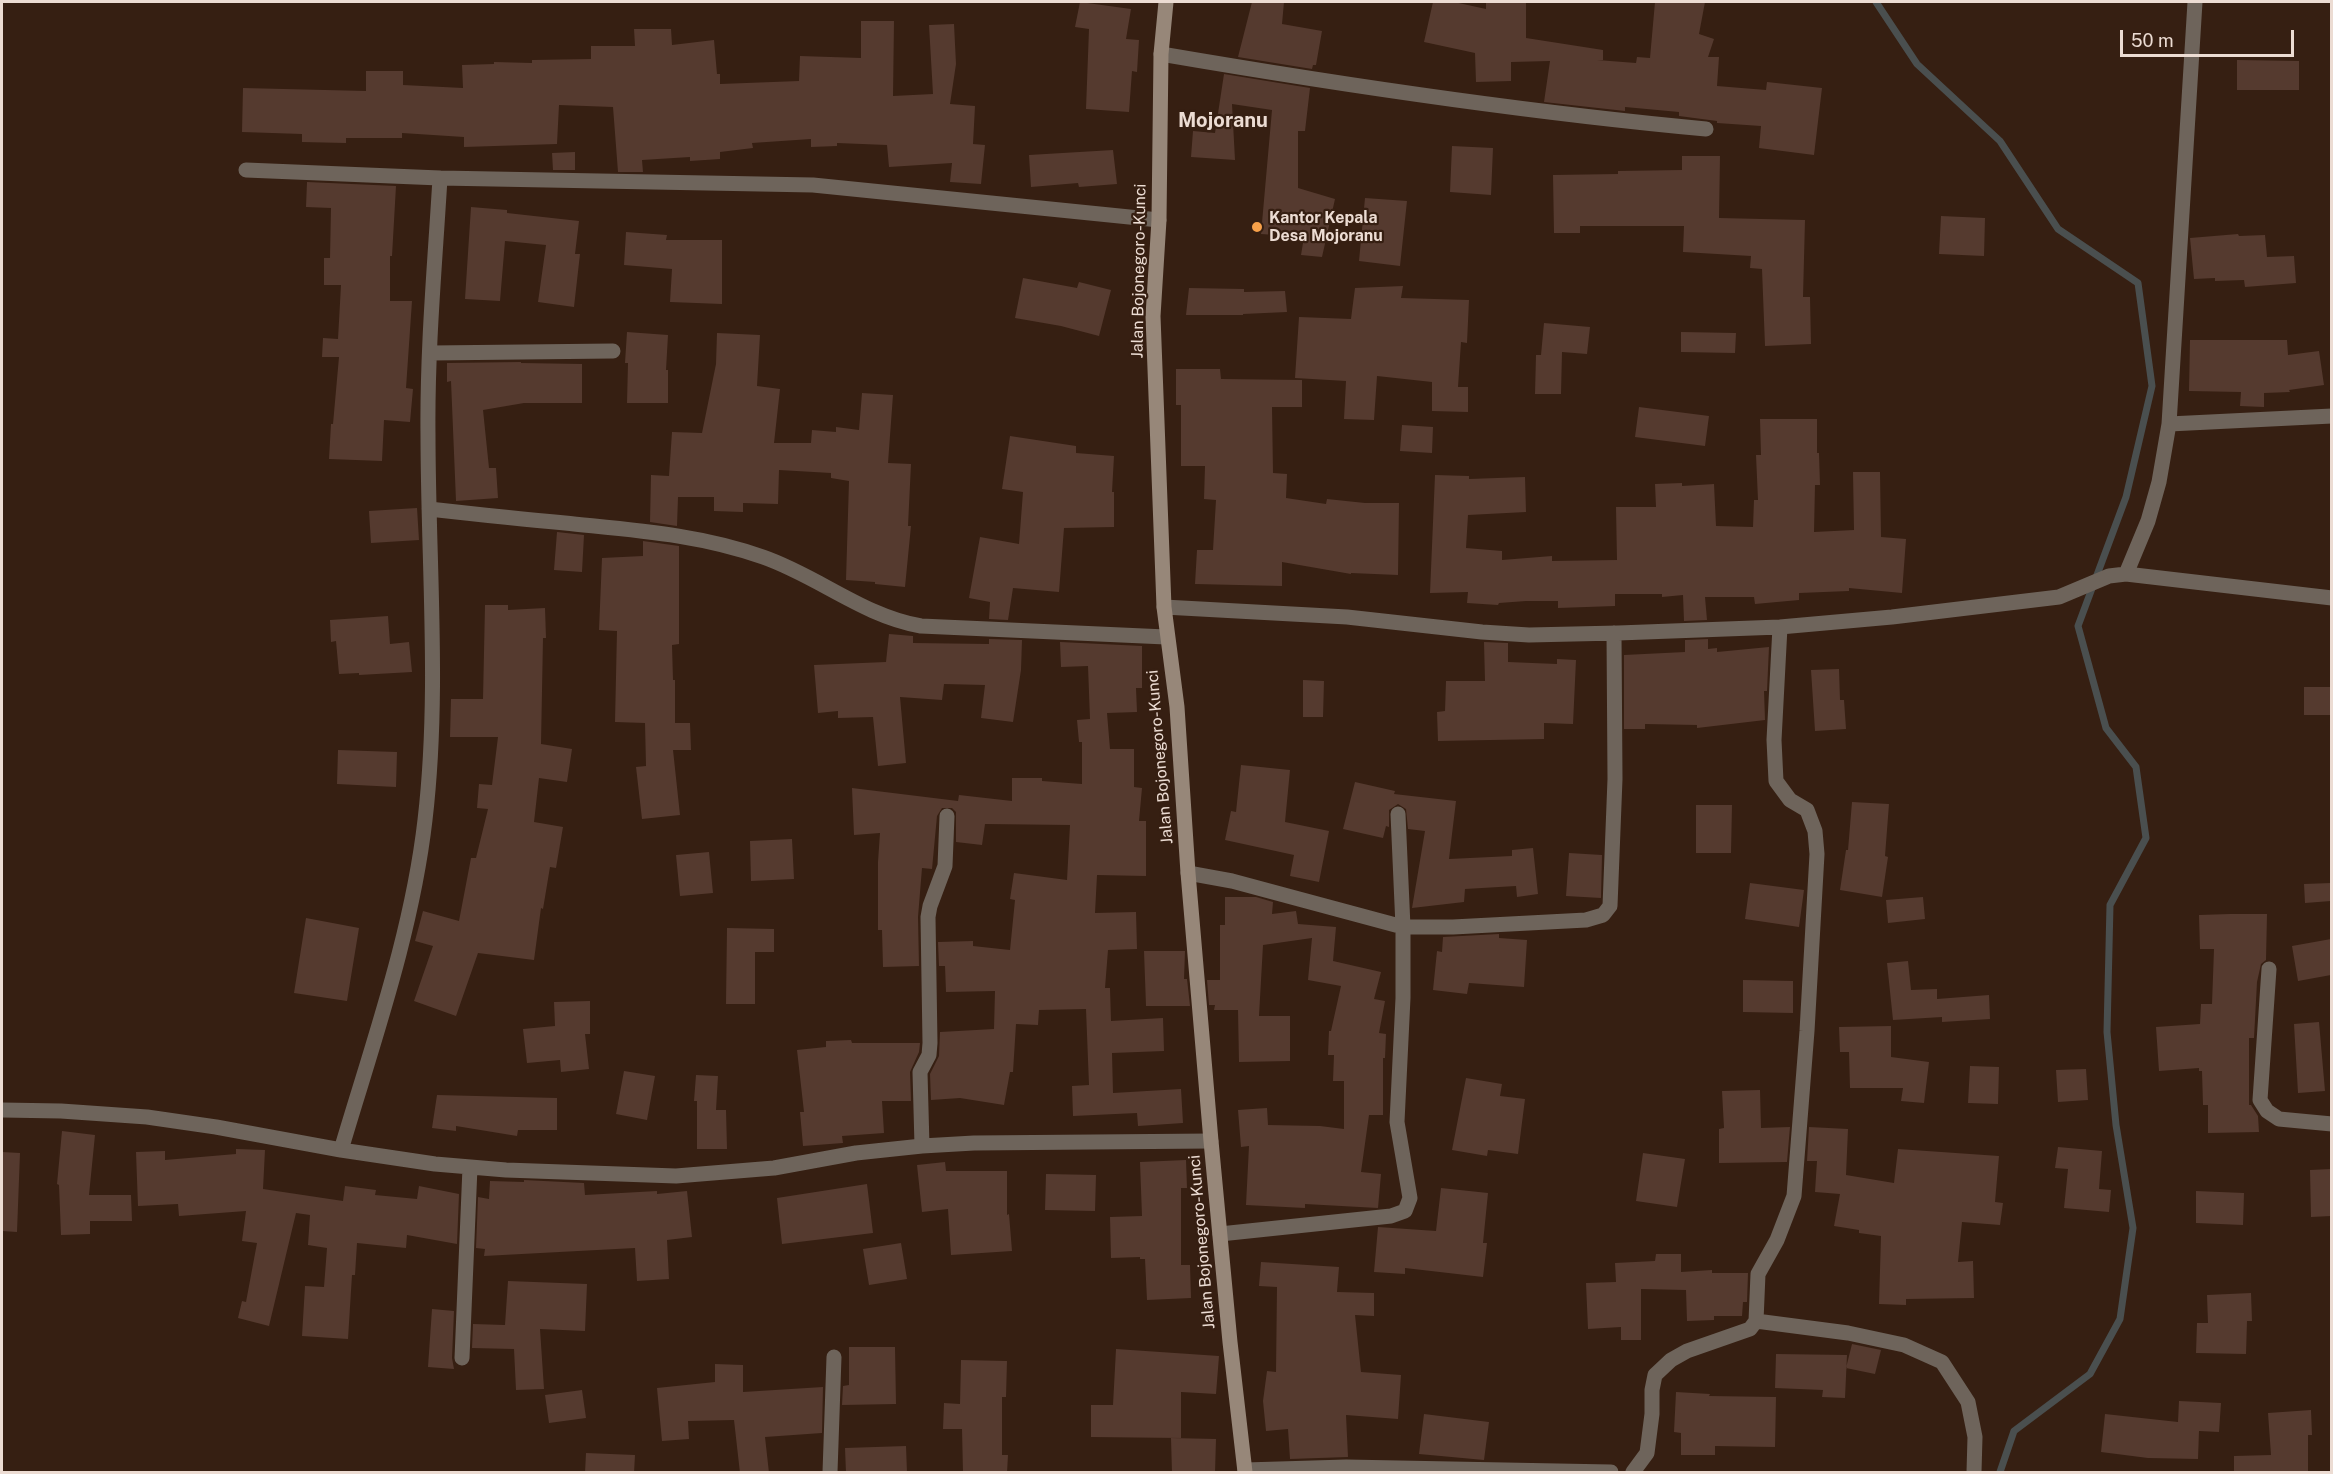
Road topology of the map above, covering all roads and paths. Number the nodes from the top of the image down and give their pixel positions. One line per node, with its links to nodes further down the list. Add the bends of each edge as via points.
1 (1166, 2): 3 (main road, Jalan Bojonegoro-Kunci)
2 (2195, 2): 11 (street)
3 (1161, 54): 4 (street, via 1462,101); 7 (main road, Jalan Bojonegoro-Kunci)
4 (1706, 129)
5 (246, 170): 6 (street)
6 (440, 178): 7 (street, via 813,185); 9 (street)
7 (1159, 220): 15 (main road, Jalan Bojonegoro-Kunci, via 1153,316)
8 (614, 351): 9 (street)
9 (431, 353): 12 (street)
10 (2331, 416): 11 (street)
11 (2169, 424): 13 (street, via 2159,482)
12 (429, 509): 18 (street, via 697,539 764,557 881,616 921,626); 28 (street, via 433,714 418,873)
13 (2126, 574): 14 (street); 16 (street, via 2109,576 2059,597)
14 (2331, 598)
15 (1164, 607): 17 (street, via 1347,617 1529,635); 18 (main road, Jalan Bojonegoro-Kunci)
16 (1780, 627): 17 (street); 31 (street, via 1774,740 1776,781 1790,800 1807,810 1815,831 1817,854 1794,1196 1777,1240 1758,1274)
17 (1614, 633): 22 (street, via 1615,779 1610,906 1603,915 1586,920)
18 (1166, 637): 21 (main road, Jalan Bojonegoro-Kunci, via 1177,707)
19 (1398, 814): 22 (street)
20 (947, 816): 27 (street, via 945,867 928,917 930,1043 920,1072)
21 (1188, 873): 22 (street); 26 (main road, Jalan Bojonegoro-Kunci)
22 (1403, 927): 30 (street, via 1404,998 1397,1122 1410,1198 1405,1211 1391,1216)
23 (2269, 969): 25 (street, via 2260,1100 2267,1112 2279,1119)
24 (2, 1110): 28 (street, via 147,1117)
25 (2331, 1124)
26 (1211, 1141): 27 (street); 30 (main road, Jalan Bojonegoro-Kunci)
27 (922, 1146): 29 (street, via 774,1168 676,1176)
28 (341, 1150): 29 (street)
29 (470, 1167): 33 (street)
30 (1221, 1234): 34 (main road, Jalan Bojonegoro-Kunci)
31 (1756, 1322): 37 (street, via 1750,1329 1687,1351 1655,1375 1647,1453); 38 (street, via 1848,1333 1904,1345 1942,1362 1968,1401 1975,1437)
32 (834, 1357): 35 (street)
33 (462, 1358)
34 (1245, 1471): 36 (street, via 1369,1467)
35 (830, 1473)
36 (1611, 1473)
37 (1633, 1473)
38 (1974, 1473)

